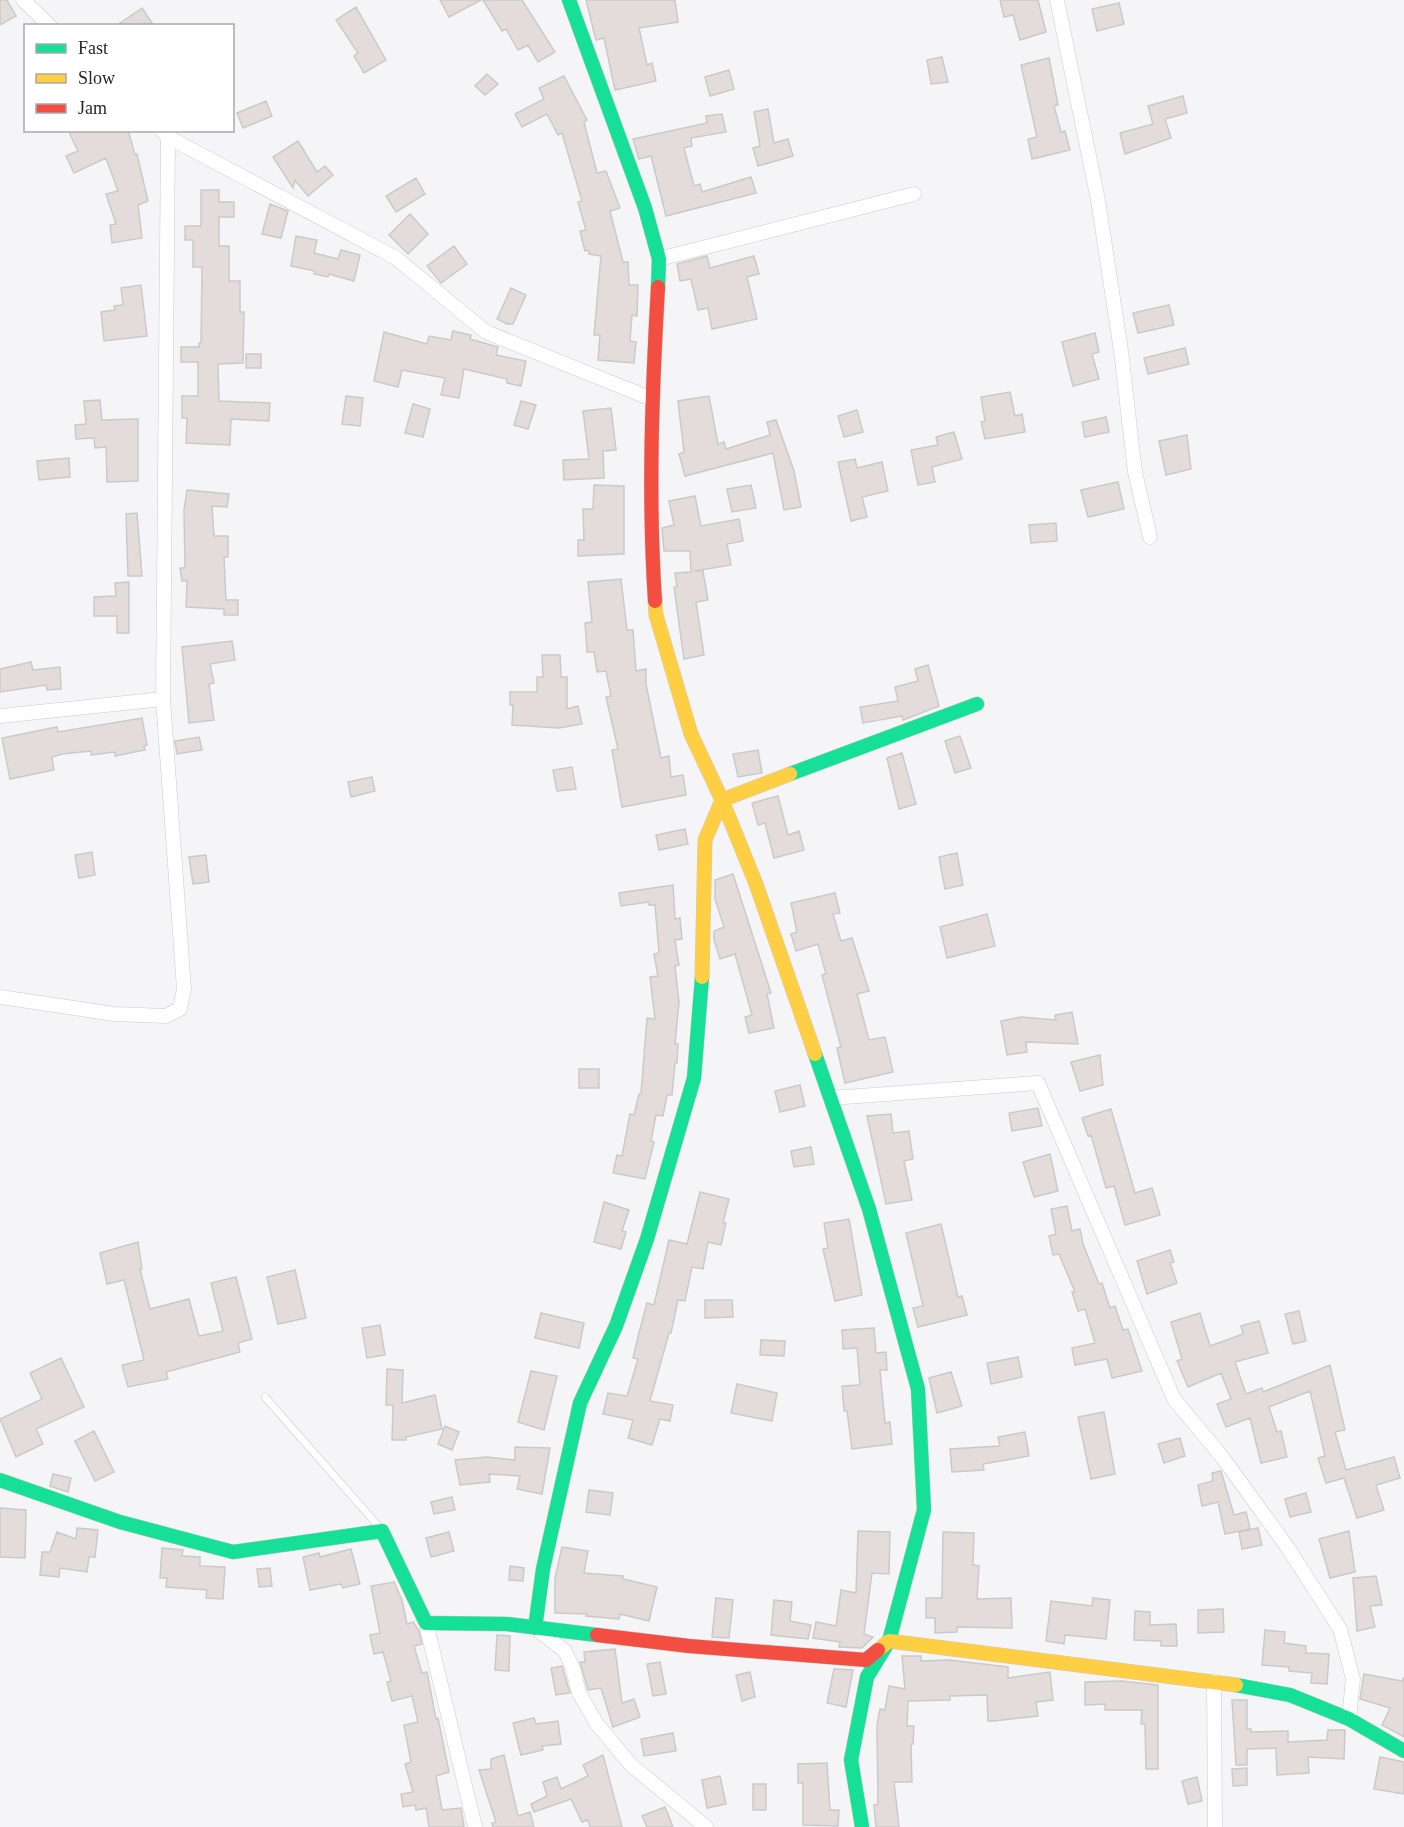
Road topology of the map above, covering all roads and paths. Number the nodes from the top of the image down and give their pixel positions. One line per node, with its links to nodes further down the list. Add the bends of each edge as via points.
1 (23, 0): 4 (street)
2 (569, 0): 7 (street, via 645,208)
3 (1058, 0): 9 (street, via 1098,200 1135,472)
4 (48, 24)
5 (164, 134): 8 (street, via 396,258 486,332); 10 (street)
6 (914, 194): 7 (street)
7 (659, 259): 8 (street)
8 (652, 399): 13 (street, via 651,545 656,615 692,734)
9 (1150, 537)
10 (164, 699): 12 (street); 14 (street, via 184,989 180,1009 166,1016 114,1014)
11 (977, 704): 13 (street)
12 (0, 716)
13 (722, 800): 15 (street); 20 (street, via 705,840 701,998 694,1077 647,1239 616,1326 580,1403 548,1547)
14 (0, 997)
15 (831, 1098): 21 (street, via 869,1209 918,1389 924,1510); 23 (street, via 1038,1083 1174,1399 1275,1530 1340,1629 1353,1678)
16 (265, 1397): 18 (lane)
17 (0, 1480): 18 (street, via 120,1522 233,1552)
18 (382, 1531): 19 (street)
19 (426, 1623): 20 (street); 25 (street)
20 (535, 1628): 21 (street, via 689,1646 866,1660); 26 (street, via 565,1651 579,1693 597,1724 630,1765)
21 (889, 1641): 22 (street); 27 (street, via 867,1677 851,1760)
22 (1214, 1681): 23 (street, via 1290,1695); 28 (street)
23 (1349, 1719): 24 (street)
24 (1404, 1751)
25 (475, 1827)
26 (706, 1827)
27 (862, 1827)
28 (1215, 1827)

